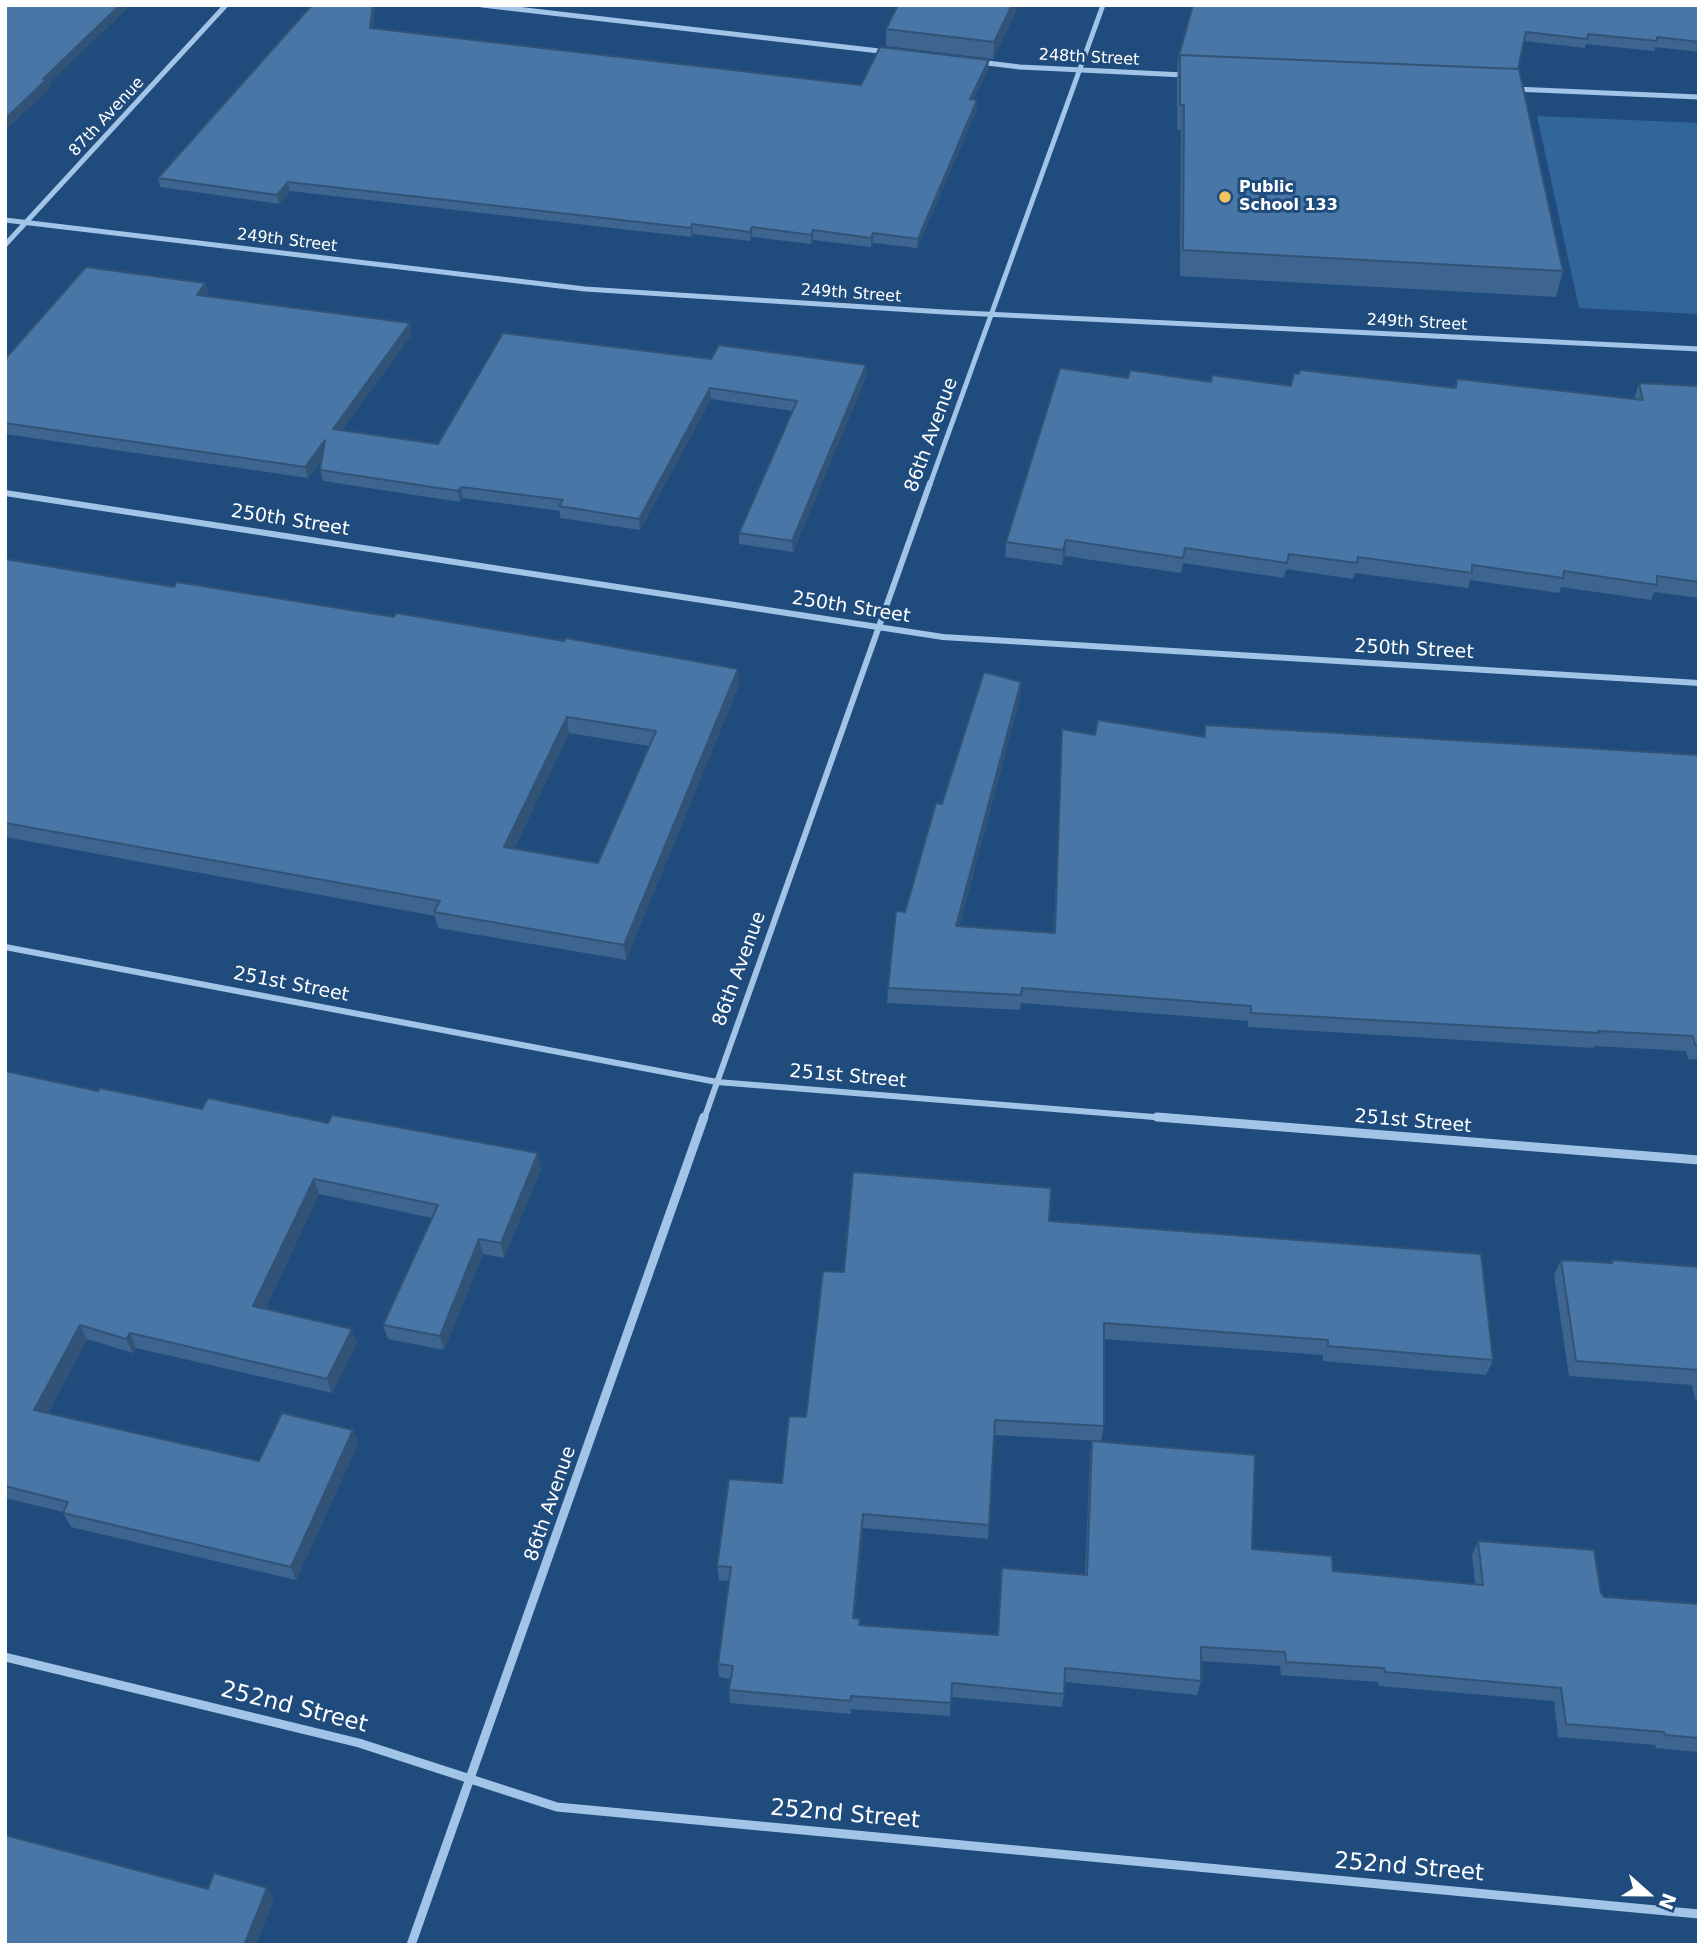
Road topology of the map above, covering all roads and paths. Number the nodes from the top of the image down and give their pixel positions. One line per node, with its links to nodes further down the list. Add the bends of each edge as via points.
1 (226, 5): 11 (street, 87th Avenue)
2 (482, 5): 4 (street)
3 (1103, 5): 6 (street, 86th Avenue)
4 (896, 53)
5 (978, 62): 6 (street, 248th Street)
6 (1081, 70): 7 (street, 248th Street); 13 (street, 86th Avenue)
7 (1188, 75)
8 (1506, 89): 9 (street)
9 (1699, 97)
10 (5, 220): 11 (street, 249th Street)
11 (26, 222): 12 (street, 87th Avenue); 13 (street, 249th Street, via 584,289)
12 (5, 245)
13 (994, 314): 14 (street, 249th Street); 16 (street, 86th Avenue)
14 (1699, 349)
15 (5, 493): 16 (street, 250th Street)
16 (878, 628): 17 (street, 250th Street, via 963,639); 19 (street, 86th Avenue)
17 (1699, 683)
18 (5, 947): 19 (street, 251st Street)
19 (717, 1082): 20 (street, 251st Street); 22 (street, 86th Avenue)
20 (1699, 1160)
21 (5, 1657): 22 (street, 252nd Street, via 359,1743)
22 (470, 1781): 23 (street, 252nd Street, via 557,1807); 24 (street, 86th Avenue)
23 (1699, 1914)
24 (411, 1945)

